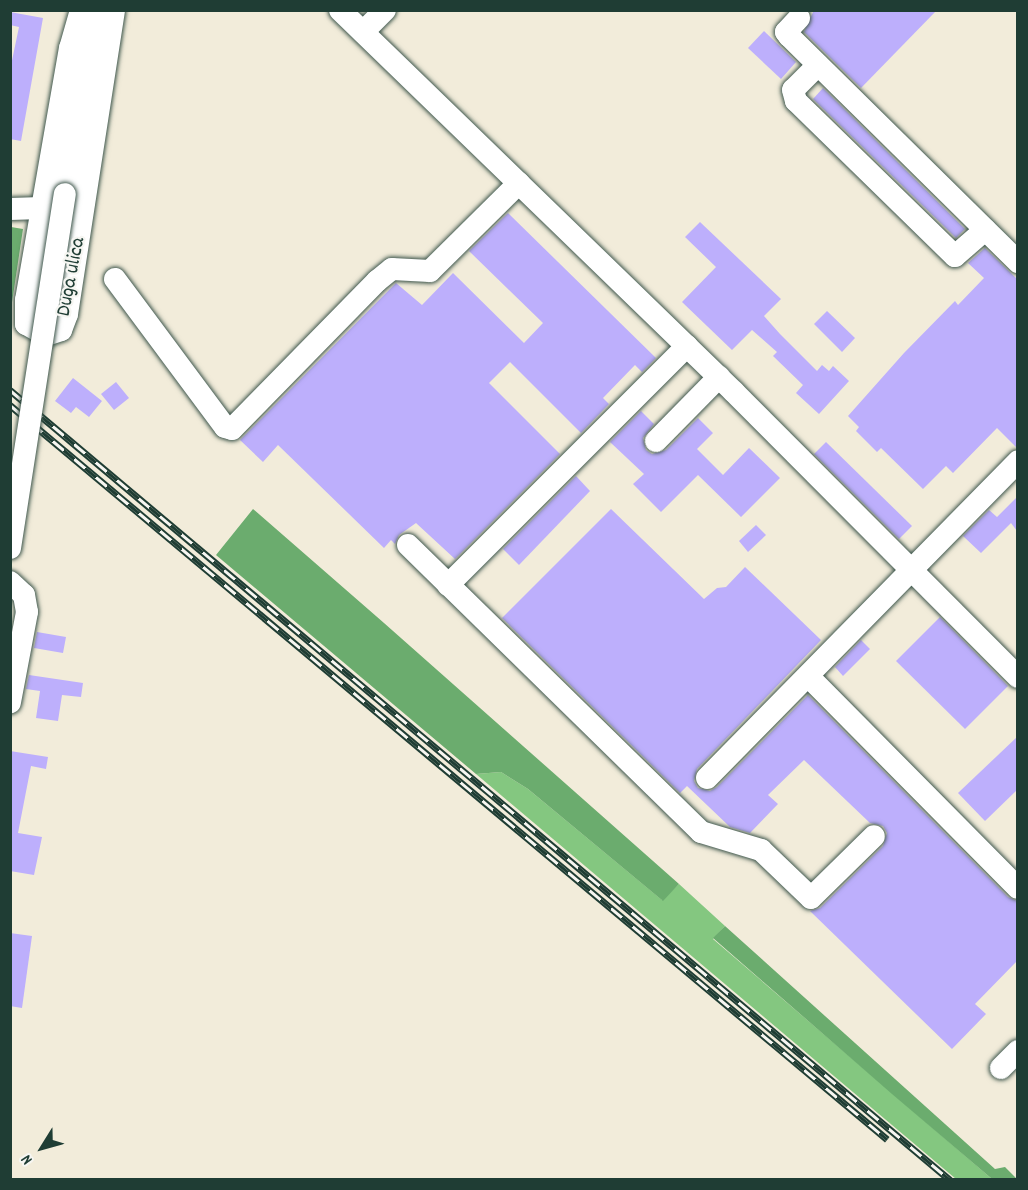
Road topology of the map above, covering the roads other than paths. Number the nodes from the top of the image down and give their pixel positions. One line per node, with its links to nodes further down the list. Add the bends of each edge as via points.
1 (81, 10): 11 (street, Duga ulica, via 70,48)
2 (94, 10): 20 (street, bridge)
3 (114, 10): 11 (street, Duga ulica, via 67,314 61,330 46,335 32,330 24,315)
4 (340, 10): 7 (street)
5 (385, 10): 7 (street)
6 (796, 13): 8 (street, via 786,32)
7 (363, 32): 9 (street)
8 (818, 65): 12 (street); 12 (street, via 793,90 796,101 955,256)
9 (519, 183): 14 (street, via 430,271 392,269 377,281 232,429 225,427); 15 (street)
10 (10, 208): 11 (street)
11 (42, 208)
12 (985, 230): 13 (street)
13 (1017, 262)
14 (116, 279)
15 (687, 346): 16 (street); 23 (street)
16 (719, 377): 17 (street); 21 (street)
17 (656, 441)
18 (1017, 461): 21 (street)
19 (408, 545): 23 (street)
20 (10, 548)
21 (911, 572): 24 (street); 25 (street)
22 (10, 582): 26 (street, via 24,595 27,612)
23 (448, 585): 28 (street, via 689,824 701,832 761,850 811,898)
24 (808, 676): 27 (street); 29 (street)
25 (1017, 677)
26 (10, 702)
27 (707, 778)
28 (874, 836)
29 (1017, 888)
30 (1017, 1051): 31 (street)
31 (1001, 1068)

